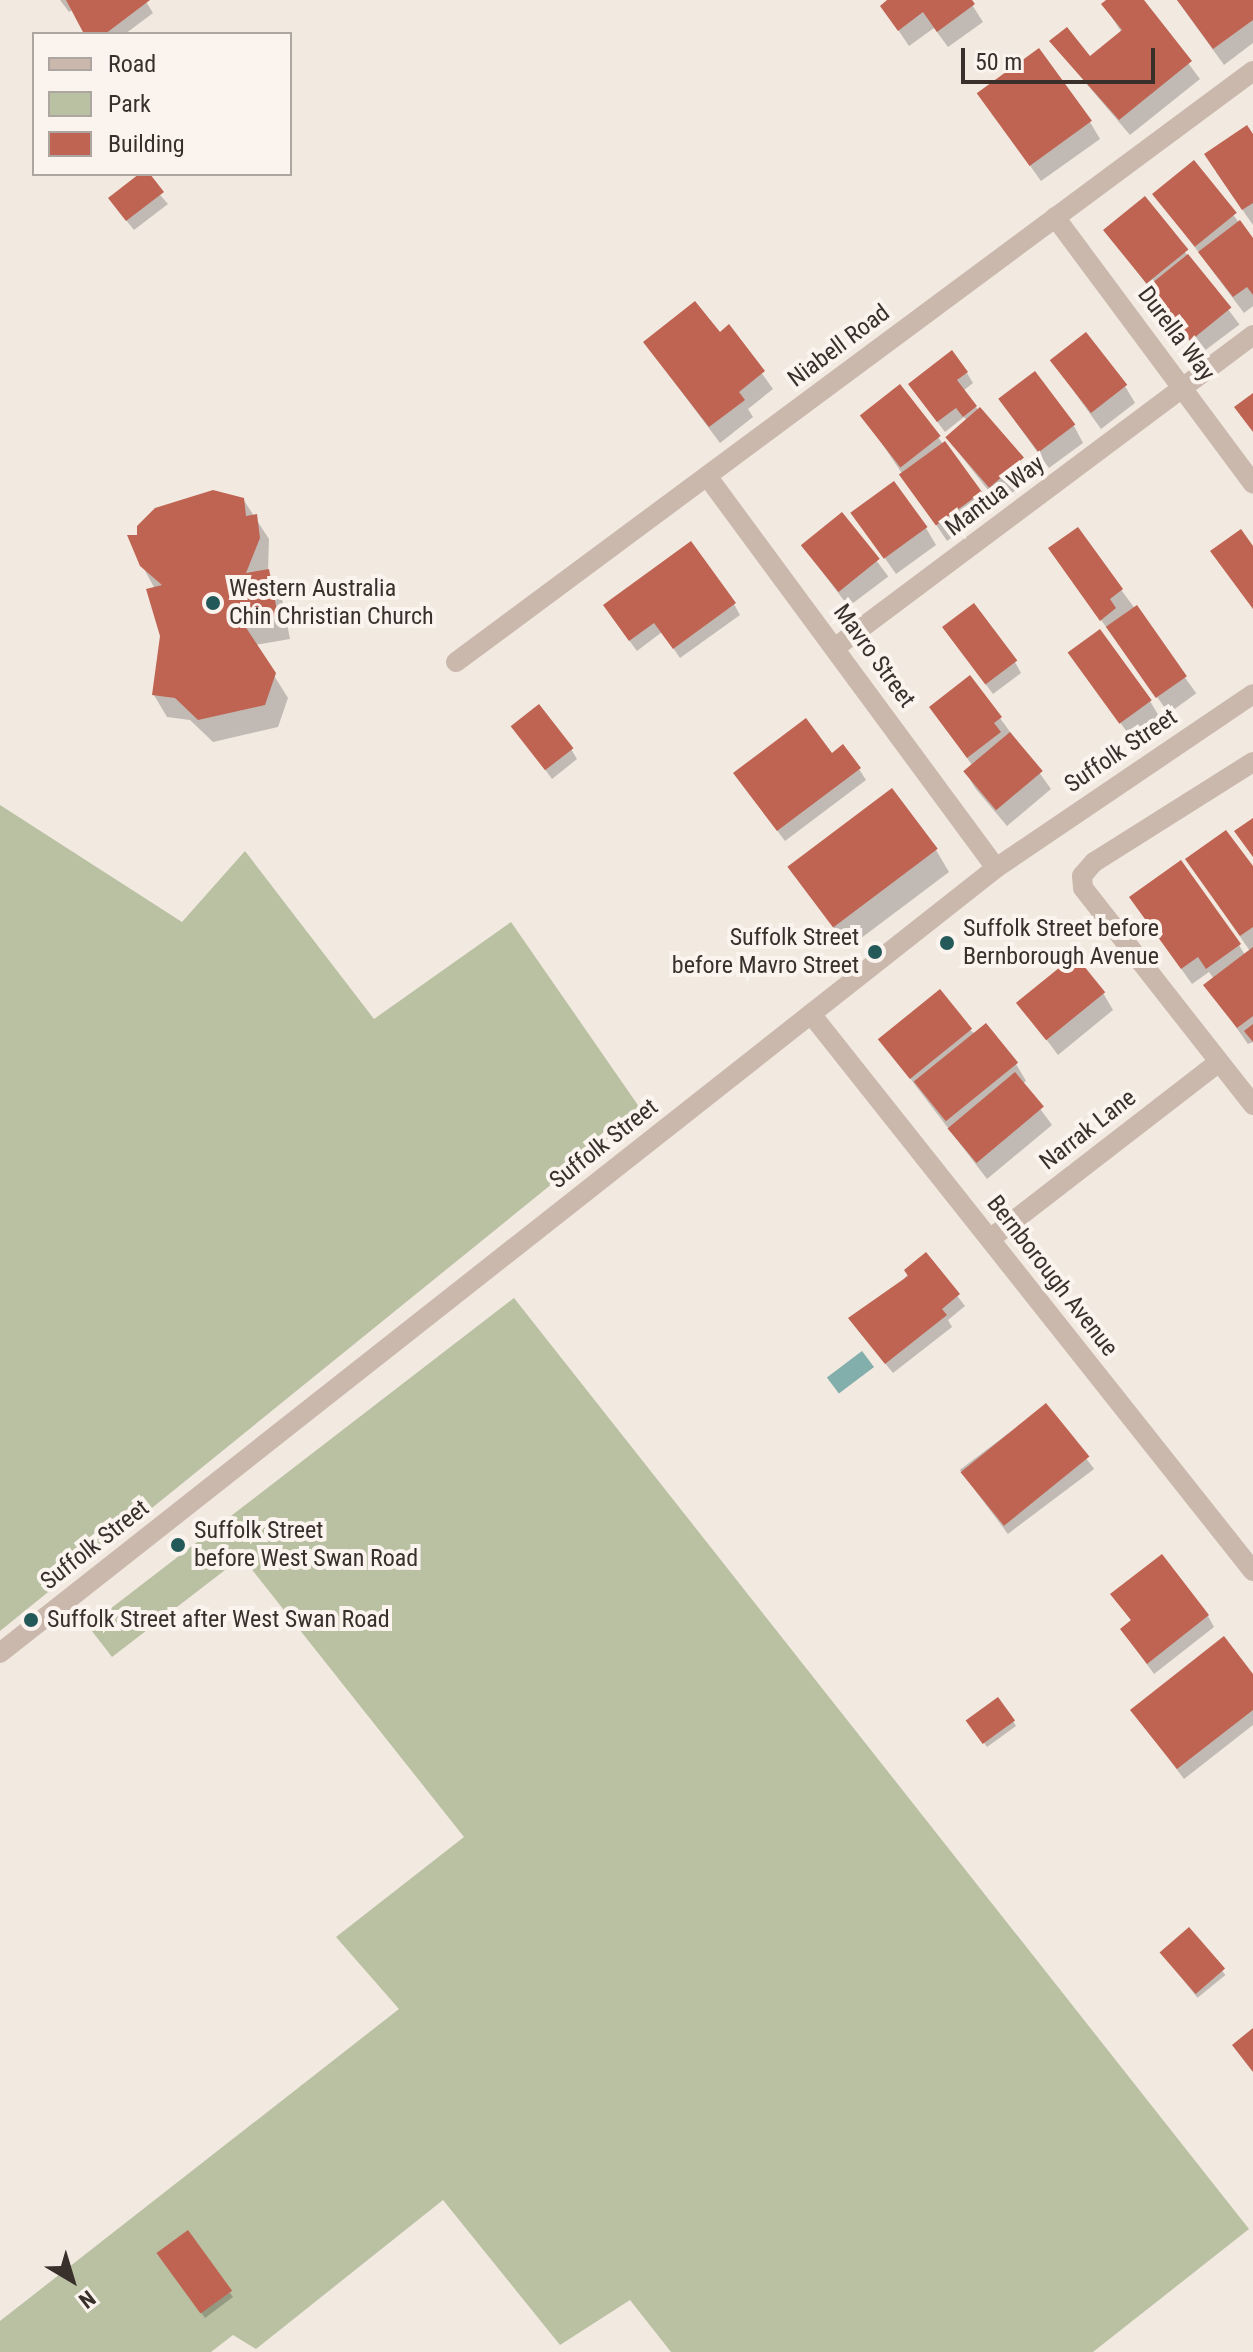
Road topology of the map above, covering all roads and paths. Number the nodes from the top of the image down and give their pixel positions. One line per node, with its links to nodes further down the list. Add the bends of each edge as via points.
1 (1253, 71): 2 (street, Niabell Road)
2 (1055, 217): 4 (street, Durella Way); 5 (street, Niabell Road)
3 (1253, 335): 4 (street, Mantua Way)
4 (1184, 388): 6 (street, Durella Way); 7 (street, Mantua Way)
5 (707, 476): 7 (street, Mavro Street); 8 (street, Niabell Road)
6 (1253, 484)
7 (836, 647): 11 (street, Mavro Street)
8 (456, 662)
9 (1253, 694): 11 (street, Suffolk Street)
10 (1253, 762): 13 (street, via 1094,862 1082,876 1083,888)
11 (996, 868): 12 (street, Suffolk Street)
12 (811, 1014): 15 (street, Bernborough Avenue); 17 (street, Suffolk Street)
13 (1219, 1062): 14 (street); 15 (street, Narrak Lane)
14 (1253, 1105)
15 (990, 1239): 16 (street, Bernborough Avenue)
16 (1253, 1571)
17 (0, 1653)

